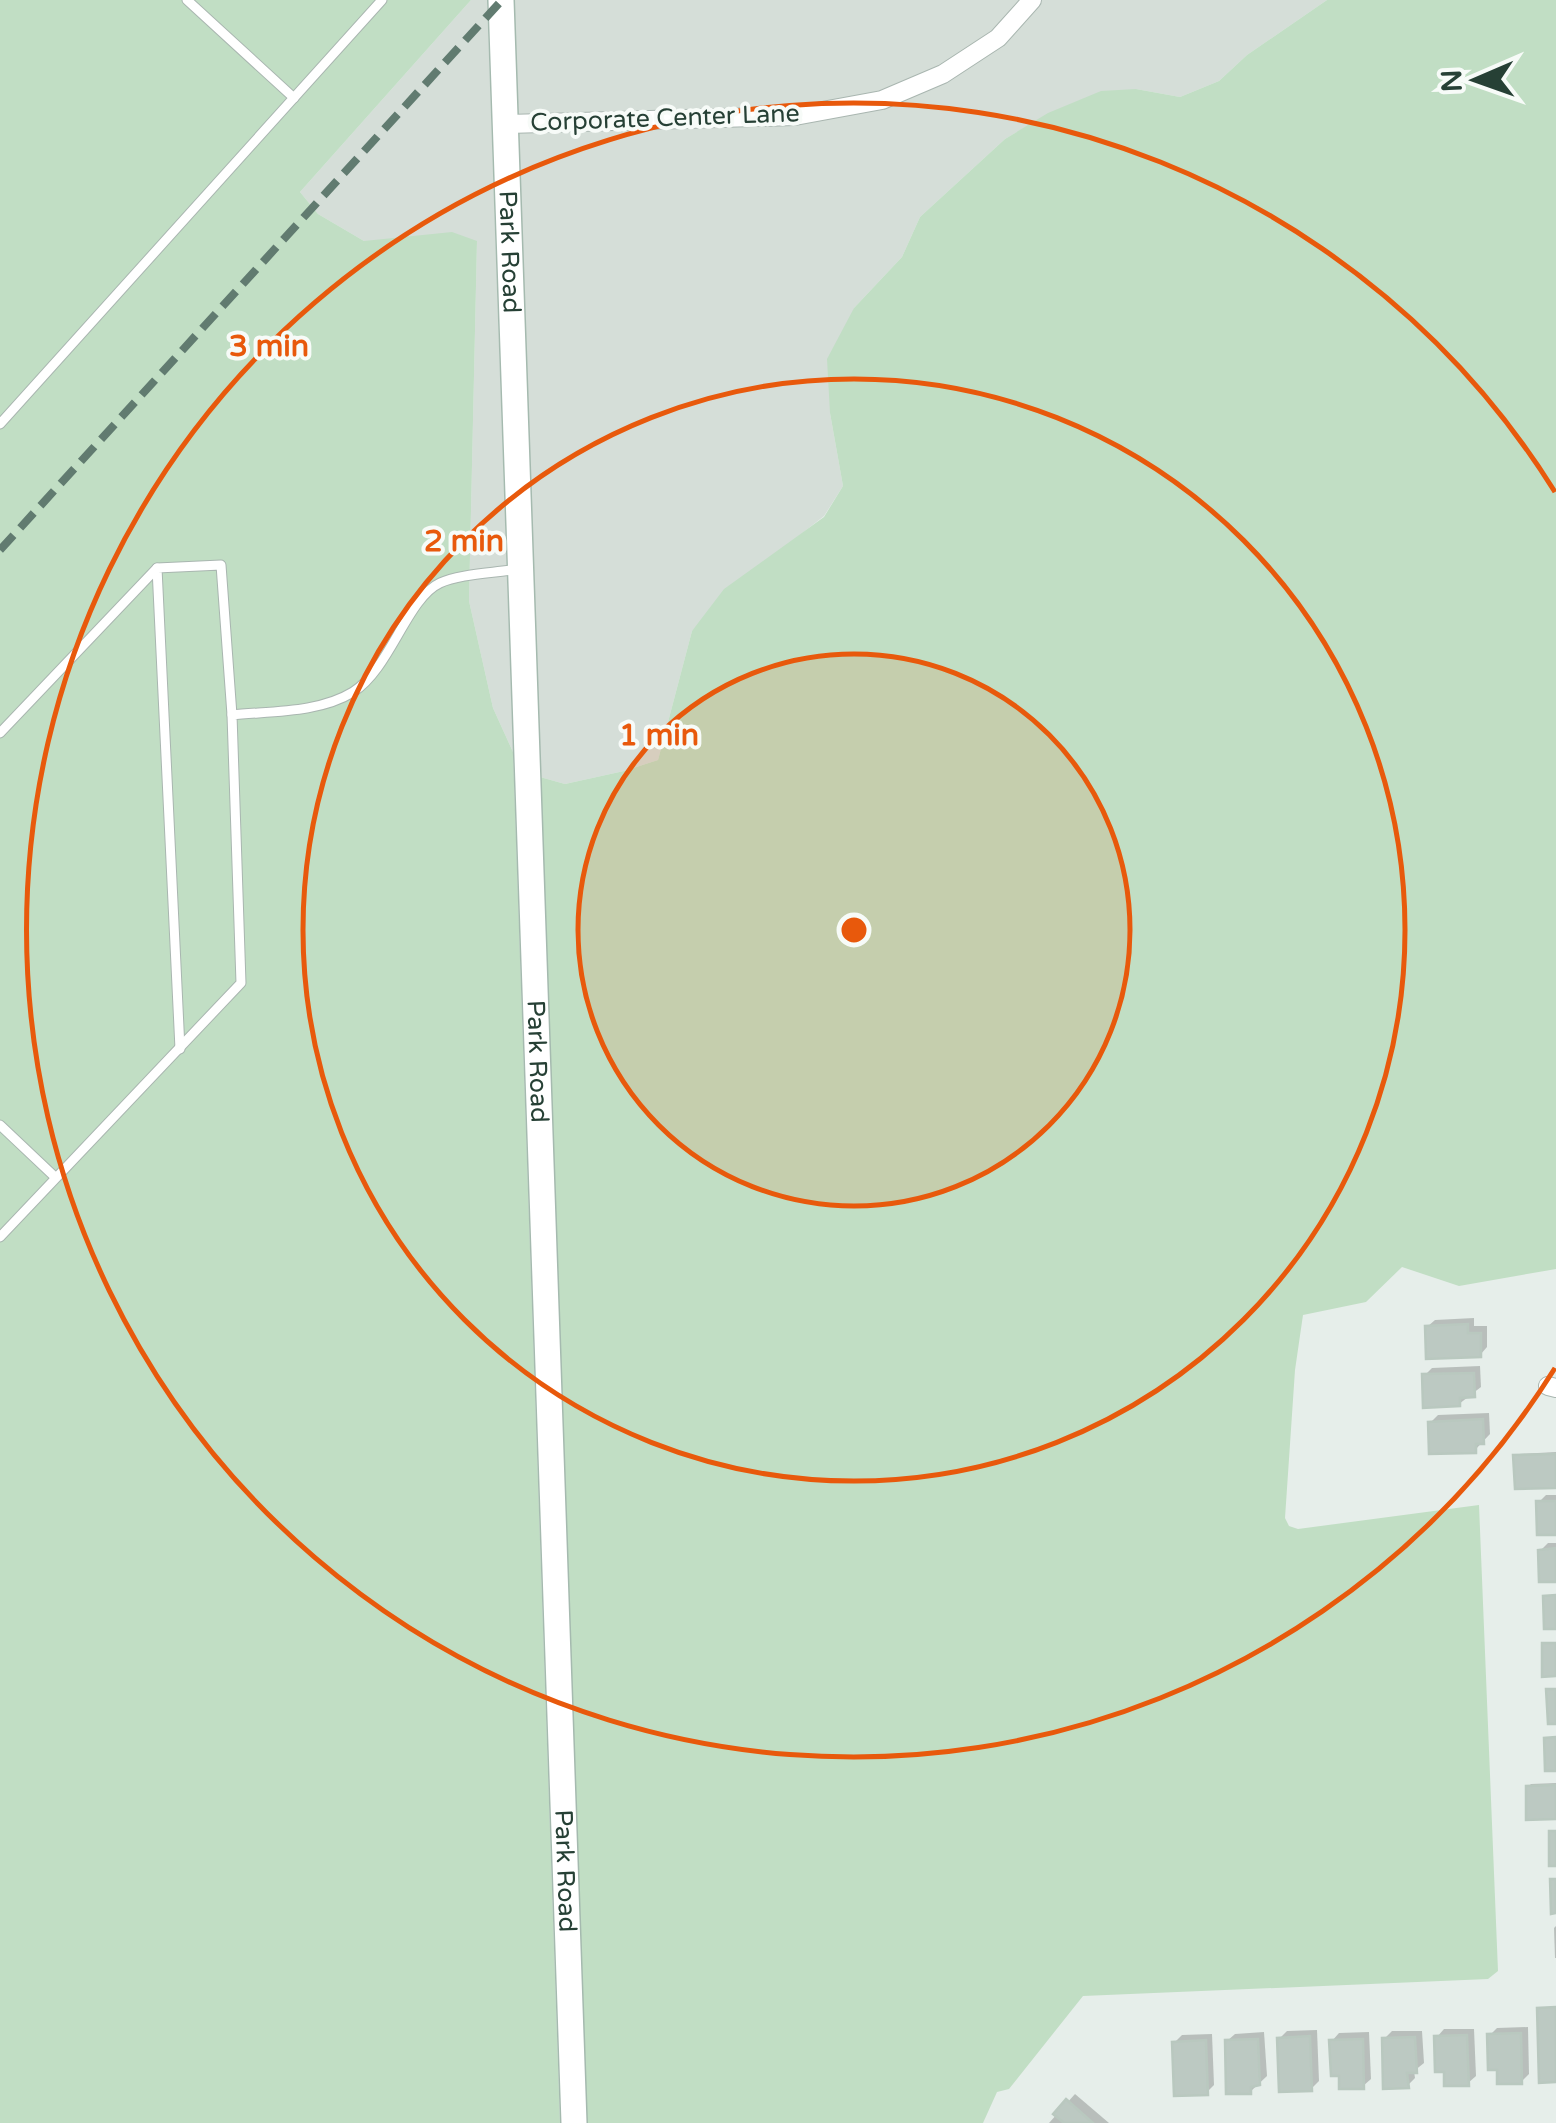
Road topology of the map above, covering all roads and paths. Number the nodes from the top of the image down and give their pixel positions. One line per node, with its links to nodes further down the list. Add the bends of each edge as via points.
1 (187, 0): 5 (lane)
2 (382, 0): 5 (lane)
3 (501, 0): 6 (street, Park Road)
4 (1032, 0): 6 (street, Corporate Center Lane, via 998,38 942,74 882,100 796,116)
5 (294, 98): 7 (lane)
6 (504, 124): 9 (street, Park Road)
7 (0, 424)
8 (157, 568): 10 (lane, via 221,565); 11 (lane); 12 (lane)
9 (520, 568): 10 (lane, via 440,583 354,692 306,708); 16 (street, Park Road)
10 (232, 716): 12 (lane, via 241,983)
11 (0, 733)
12 (180, 1049): 14 (lane)
13 (0, 1125): 14 (lane)
14 (55, 1177): 15 (lane)
15 (0, 1236)
16 (574, 2123)

